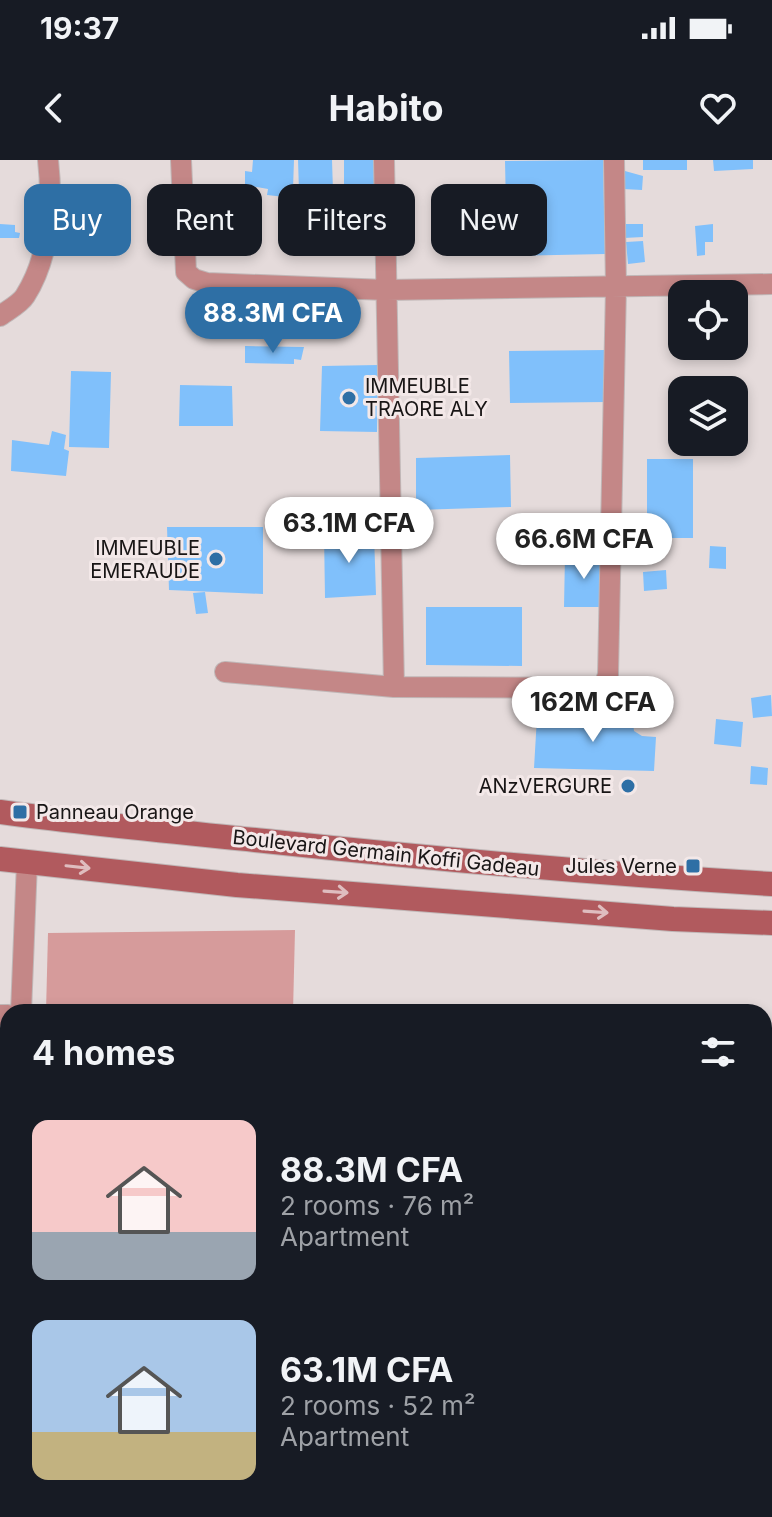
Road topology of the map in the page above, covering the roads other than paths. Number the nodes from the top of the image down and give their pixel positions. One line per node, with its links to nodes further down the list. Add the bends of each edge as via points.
1 (48, 160): 8 (street, via 52,192 43,256 24,299)
2 (181, 160): 7 (street, via 186,272 194,279)
3 (384, 160): 7 (street)
4 (614, 160): 6 (street)
5 (772, 284): 6 (street)
6 (616, 287): 7 (street); 10 (street, via 605,683 599,688)
7 (386, 290): 10 (street)
8 (0, 316)
9 (225, 672): 10 (street)
10 (394, 687)
11 (0, 812): 14 (main road, Boulevard Germain Koffi Gadeau, via 433,859)
12 (0, 859): 13 (main road, Boulevard Germain Koffi Gadeau)
13 (27, 862): 15 (main road, Boulevard Germain Koffi Gadeau, one-way to 15, via 237,885); 16 (street)
14 (772, 884)
15 (772, 923)
16 (21, 1004)

